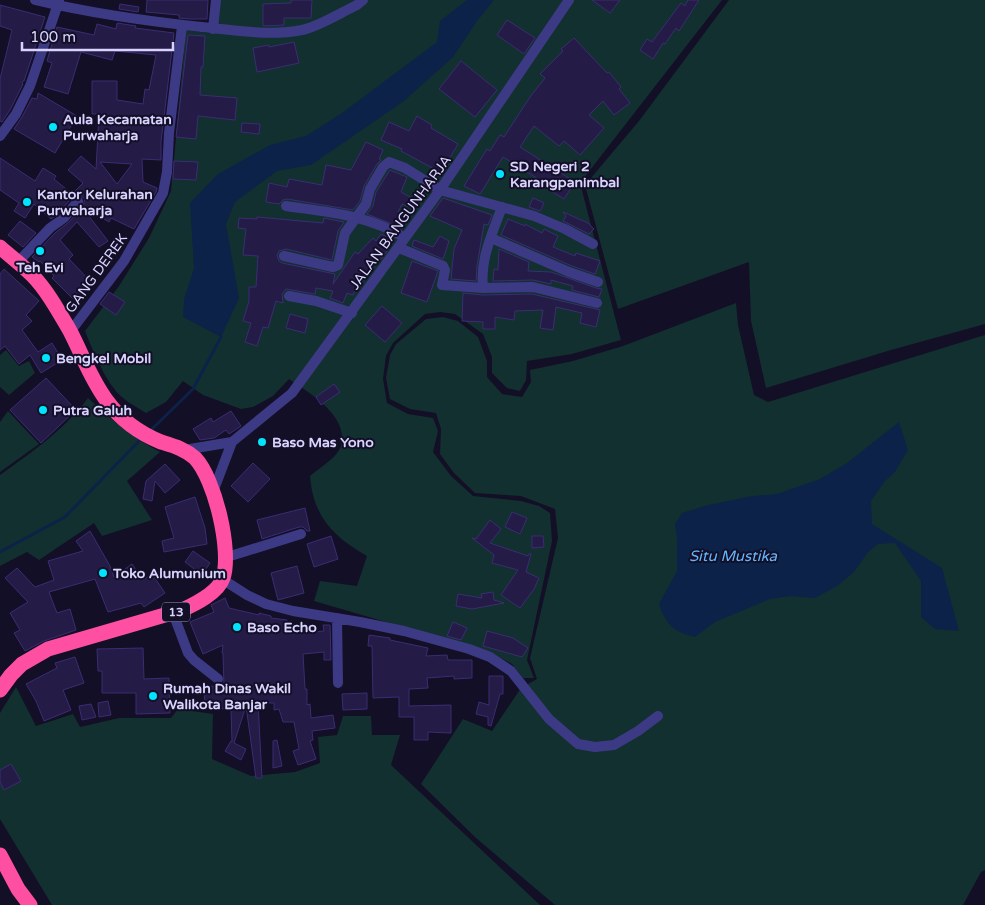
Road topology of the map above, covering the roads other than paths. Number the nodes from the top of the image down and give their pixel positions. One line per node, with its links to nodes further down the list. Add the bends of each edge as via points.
1 (35, 0): 5 (street)
2 (216, 0): 7 (street)
3 (362, 0): 7 (street, via 358,5 304,30 258,34)
4 (564, 2): 9 (street, JALAN BANGUNHARJA)
5 (58, 3): 6 (street, via 90,13); 8 (street, via 30,86)
6 (182, 26): 7 (street); 26 (street, GANG DEREK, via 163,194 124,261)
7 (213, 29)
8 (0, 136)
9 (440, 190): 12 (street); 13 (street, via 396,163 387,162); 14 (street, JALAN BANGUNHARJA)
10 (78, 201): 20 (street)
11 (286, 206): 13 (street)
12 (502, 207): 15 (street); 16 (street, via 534,216)
13 (357, 216): 14 (street); 19 (street, via 345,233 337,267)
14 (406, 238): 18 (street, JALAN BANGUNHARJA)
15 (490, 238): 21 (street); 22 (street, via 482,266)
16 (593, 244)
17 (0, 247): 20 (highway)
18 (399, 248): 22 (street, via 443,266 442,284); 25 (street, JALAN BANGUNHARJA)
19 (284, 256)
20 (18, 262): 26 (highway, via 41,285)
21 (598, 282)
22 (483, 288): 24 (street, via 533,287)
23 (289, 296): 25 (street)
24 (597, 303)
25 (352, 313): 27 (street, JALAN BANGUNHARJA, via 292,393)
26 (70, 332): 28 (highway, via 93,382 124,420 141,433)
27 (232, 442): 28 (street); 29 (street)
28 (184, 450): 29 (highway, via 196,459)
29 (213, 492): 31 (highway, via 221,522)
30 (301, 534): 31 (street)
31 (224, 558): 32 (highway)
32 (222, 579): 33 (highway, 13, via 198,603); 34 (street, via 266,604)
33 (173, 613): 35 (street, via 188,653); 37 (highway, 13, via 48,649 22,664)
34 (337, 618): 36 (street); 38 (street, via 404,631 490,657 511,671 549,719 578,744 595,747 614,745)
35 (218, 679)
36 (338, 683)
37 (0, 690)
38 (658, 716)
39 (0, 855): 40 (highway)
40 (30, 905)

